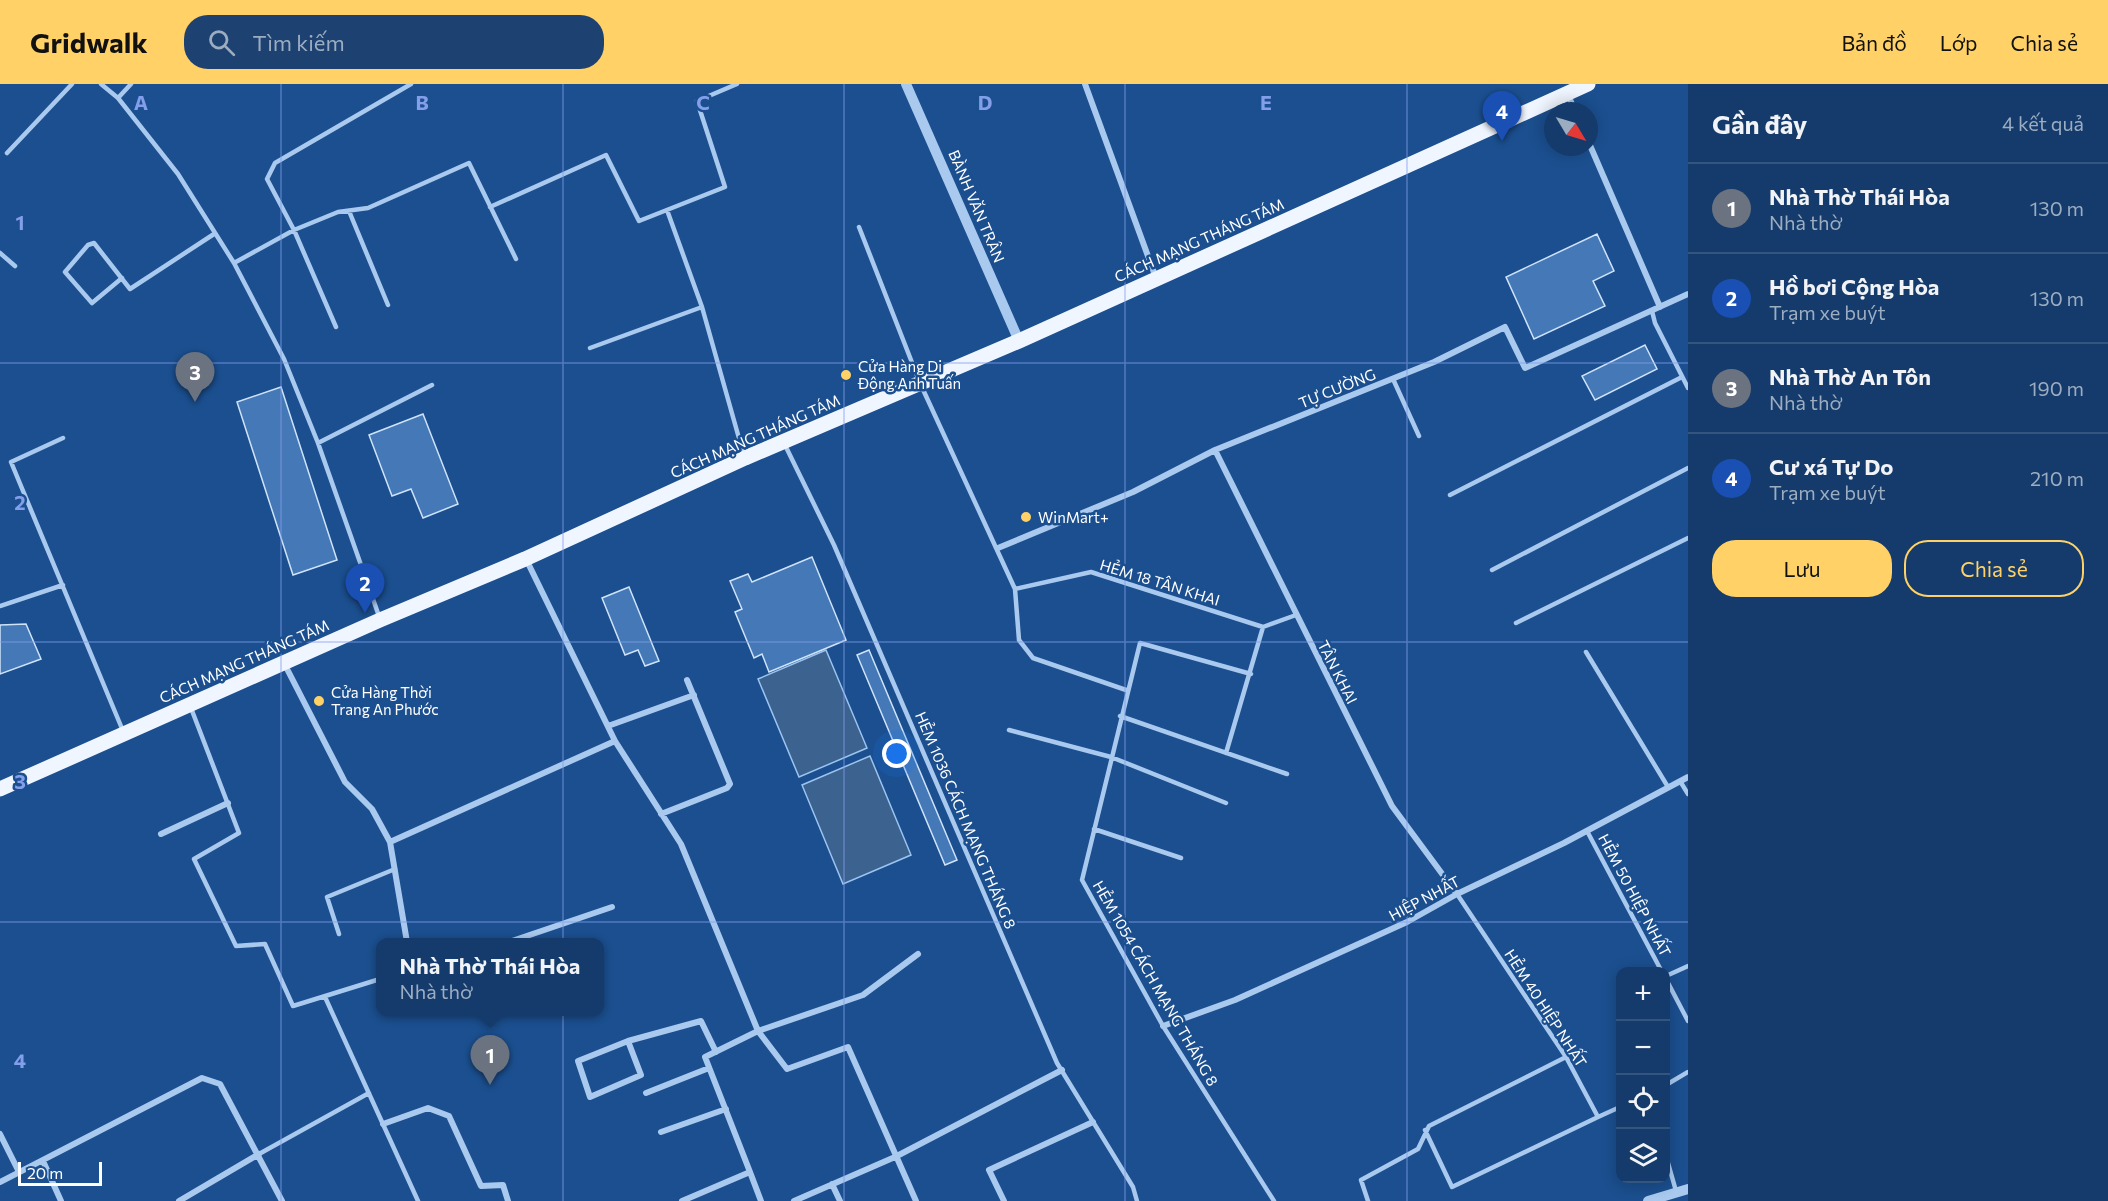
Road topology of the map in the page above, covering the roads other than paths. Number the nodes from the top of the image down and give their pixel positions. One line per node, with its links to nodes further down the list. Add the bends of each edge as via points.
1 (72, 84): 12 (lane)
2 (100, 84): 10 (lane)
3 (131, 84): 10 (lane)
4 (411, 84): 18 (lane, via 275,163 267,178)
5 (737, 84): 15 (lane, via 697,101 725,187)
6 (906, 84): 32 (street, BÀNH VĂN TRÂN)
7 (1085, 84): 25 (street)
8 (1588, 84): 9 (main road, CÁCH MẠNG THÁNG TÁM)
9 (1568, 94): 11 (street); 25 (main road, CÁCH MẠNG THÁNG TÁM)
10 (118, 98): 19 (lane, via 178,174)
11 (1571, 102)
12 (7, 153)
13 (1595, 156): 29 (street)
14 (490, 207): 15 (lane, via 606,155 639,221); 16 (lane, via 469,163 368,208); 21 (lane)
15 (667, 210): 28 (lane)
16 (349, 211): 18 (lane); 27 (lane)
17 (859, 226): 36 (lane)
18 (294, 230): 22 (lane); 31 (lane)
19 (214, 234): 22 (lane); 24 (lane, via 130,289)
20 (0, 253): 23 (lane)
21 (516, 258)
22 (234, 263): 41 (lane, via 284,359)
23 (15, 266)
24 (122, 278): 24 (lane, via 94,243 65,270 92,303)
25 (1156, 278): 32 (main road, CÁCH MẠNG THÁNG TÁM)
26 (1688, 294): 29 (street, TỰ CƯỜNG)
27 (388, 305)
28 (702, 307): 33 (lane); 44 (lane)
29 (1660, 307): 30 (street, TỰ CƯỜNG)
30 (1652, 311): 34 (lane); 35 (street, TỰ CƯỜNG, via 1526,368 1505,327)
31 (336, 327)
32 (1019, 341): 36 (main road, CÁCH MẠNG THÁNG TÁM)
33 (590, 348)
34 (1682, 377): 38 (lane); 46 (lane)
35 (1393, 379): 39 (lane); 43 (street, TỰ CƯỜNG)
36 (921, 382): 42 (main road, CÁCH MẠNG THÁNG TÁM); 48 (lane)
37 (432, 385): 41 (lane)
38 (1688, 388)
39 (1419, 436)
40 (63, 438): 51 (lane, via 11,462)
41 (318, 443): 55 (lane)
42 (784, 443): 44 (main road, CÁCH MẠNG THÁNG TÁM); 106 (lane, HẺM 1036 CÁCH MẠNG THÁNG 8, via 834,545)
43 (1215, 450): 48 (street, TỰ CƯỜNG, via 1133,492); 54 (street, TÂN KHAI)
44 (745, 458): 49 (main road, CÁCH MẠNG THÁNG TÁM)
45 (1688, 468): 50 (lane)
46 (1450, 495)
47 (1688, 538): 56 (lane)
48 (998, 548): 52 (lane)
49 (525, 559): 55 (main road, CÁCH MẠNG THÁNG TÁM); 66 (street)
50 (1492, 570)
51 (63, 585): 53 (lane); 68 (lane)
52 (1015, 589): 57 (lane, HẺM 18 TÂN KHAI, via 1091,572); 62 (lane, via 1019,640 1033,658)
53 (0, 606)
54 (1296, 615): 57 (lane); 87 (street, TÂN KHAI, via 1392,806)
55 (380, 620): 59 (main road, CÁCH MẠNG THÁNG TÁM)
56 (1516, 623)
57 (1263, 627): 60 (lane)
58 (1586, 652): 75 (lane)
59 (284, 663): 64 (main road, CÁCH MẠNG THÁNG TÁM); 84 (street, via 345,782 372,809)
60 (1251, 674): 62 (lane, HẺM 1054 CÁCH MẠNG THÁNG 8, via 1140,643); 70 (lane)
61 (687, 680): 63 (street)
62 (1126, 690): 65 (lane, HẺM 1054 CÁCH MẠNG THÁNG 8)
63 (694, 695): 66 (street); 80 (street, via 729,786)
64 (190, 705): 68 (main road, CÁCH MẠNG THÁNG TÁM); 78 (lane)
65 (1120, 716): 70 (lane); 71 (lane, HẺM 1054 CÁCH MẠNG THÁNG 8)
66 (608, 726): 69 (street)
67 (1010, 730): 71 (lane)
68 (124, 734): 76 (main road, CÁCH MẠNG THÁNG TÁM)
69 (615, 741): 80 (street); 84 (street)
70 (1226, 753): 72 (lane)
71 (1111, 757): 79 (lane); 81 (lane, HẺM 1054 CÁCH MẠNG THÁNG 8)
72 (1287, 774)
73 (1688, 777): 74 (street, HIỆP NHẤT)
74 (1680, 781): 75 (street, HIỆP NHẤT); 77 (lane)
75 (1668, 787): 82 (street, HIỆP NHẤT)
76 (0, 789)
77 (1688, 794)
78 (228, 803): 83 (street); 98 (lane, via 239,833 194,860 236,946 265,944 293,1006)
79 (1226, 803)
80 (661, 814): 101 (street, via 681,844)
81 (1094, 829): 85 (lane); 100 (lane, HẺM 1054 CÁCH MẠNG THÁNG 8, via 1082,880)
82 (1587, 831): 87 (street, HIỆP NHẤT); 94 (lane, HẺM 50 HIỆP NHẤT)
83 (161, 834)
84 (390, 842): 86 (street)
85 (1181, 858)
86 (395, 869): 89 (lane, via 327,897); 90 (street)
87 (1456, 894): 100 (street, HIỆP NHẤT, via 1407,922 1235,1000); 104 (lane, HẺM 40 HIỆP NHẤT)
88 (612, 907): 91 (street)
89 (339, 934)
90 (406, 938)
91 (521, 938)
92 (918, 954): 101 (street, via 863,994)
93 (1688, 966): 95 (lane)
94 (1659, 967)
95 (1670, 975)
96 (376, 981): 98 (lane)
97 (1670, 987): 99 (lane, HẺM 50 HIỆP NHẤT)
98 (325, 997): 109 (lane)
99 (1688, 1021)
100 (1163, 1026): 143 (lane, HẺM 1054 CÁCH MẠNG THÁNG 8)
101 (758, 1031): 103 (street); 120 (street, via 787,1069 848,1047)
102 (628, 1041): 102 (street, via 578,1061 590,1097 641,1075); 103 (street, via 701,1021)
103 (716, 1052): 105 (street, via 705,1057)
104 (1566, 1057): 113 (lane, HẺM 40 HIỆP NHẤT); 116 (lane)
105 (709, 1068): 110 (street); 111 (street)
106 (1062, 1070): 114 (lane, HẺM 1036 CÁCH MẠNG THÁNG 8); 120 (street)
107 (1688, 1072): 108 (lane)
108 (1670, 1082)
109 (369, 1093): 115 (lane); 119 (lane)
110 (646, 1093)
111 (726, 1109): 117 (street); 124 (street)
112 (1616, 1109): 113 (lane)
113 (1598, 1117): 116 (lane, via 1452,1187)
114 (1093, 1122): 141 (street, via 989,1170); 142 (lane, HẺM 1036 CÁCH MẠNG THÁNG 8, via 1133,1187)
115 (383, 1124): 133 (lane); 134 (street, via 428,1108 449,1116 481,1186 502,1185)
116 (1425, 1130): 144 (lane, via 1418,1149 1361,1180)
117 (661, 1132)
118 (0, 1134): 123 (street)
119 (259, 1154): 121 (street, via 220,1084 202,1078); 131 (street); 132 (street)
120 (895, 1157): 126 (street); 140 (street)
121 (43, 1161): 123 (street); 130 (street)
122 (1670, 1171): 129 (lane)
123 (19, 1172): 125 (street)
124 (750, 1172): 128 (street); 137 (street)
125 (0, 1182)
126 (832, 1184): 138 (street); 139 (street)
127 (1688, 1190): 129 (street)
128 (702, 1193): 135 (street); 136 (street)
129 (1677, 1193): 145 (street)
130 (61, 1201)
131 (179, 1201)
132 (282, 1201)
133 (418, 1201)
134 (508, 1201)
135 (682, 1201)
136 (706, 1201)
137 (761, 1201)
138 (794, 1201)
139 (840, 1201)
140 (916, 1201)
141 (1004, 1201)
142 (1137, 1201)
143 (1274, 1201)
144 (1368, 1201)
145 (1648, 1201)

